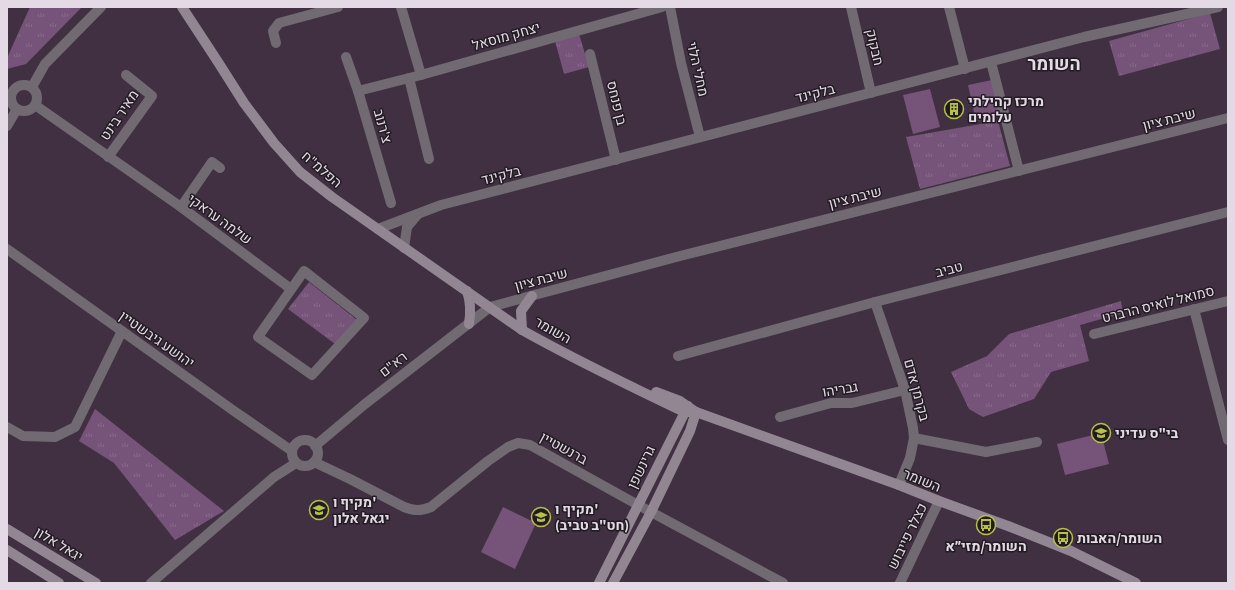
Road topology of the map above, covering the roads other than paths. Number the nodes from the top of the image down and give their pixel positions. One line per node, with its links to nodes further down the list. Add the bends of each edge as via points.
1 (101, 7): 18 (street, via 46,64)
2 (182, 7): 36 (street, הפלמ"ח, via 244,103 274,143 300,172)
3 (338, 7): 10 (street, via 279,22 273,31)
4 (401, 7): 15 (street)
5 (662, 7): 15 (street, יצחק מוסאל)
6 (670, 7): 26 (street, מחלי הלוי, via 681,64)
7 (851, 7): 21 (street, חבקוק)
8 (950, 7): 14 (street)
9 (1215, 7): 13 (street, בלקינד, via 1084,37)
10 (276, 43)
11 (590, 54): 29 (street, בן פנחס)
12 (346, 58): 19 (street, צ'רנוב)
13 (991, 62): 14 (street, בלקינד); 31 (street)
14 (965, 68): 21 (street, בלקינד)
15 (421, 74): 17 (street, יצחק מוסאל)
16 (126, 75): 27 (street, מאיר בינט, via 152,96)
17 (409, 78): 19 (street, יצחק מוסאל); 28 (street)
18 (32, 87): 20 (street, via 18,85); 22 (street, via 37,93)
19 (358, 91): 32 (street, צ'רנוב)
20 (9, 93): 23 (street, via 11,103)
21 (871, 93): 26 (street, בלקינד)
22 (35, 105): 23 (street, via 25,111); 27 (street, שלמה עראקי)
23 (17, 109): 25 (street)
24 (1228, 118): 31 (street, שיבת ציון)
25 (7, 126)
26 (700, 137): 29 (street, בלקינד)
27 (108, 157): 33 (street, שלמה עראקי)
28 (429, 159)
29 (616, 160): 34 (street, בלקינד)
30 (220, 168): 33 (street, via 212,162)
31 (1019, 171): 41 (street, שיבת ציון)
32 (391, 203)
33 (181, 207): 39 (street, שלמה עראקי)
34 (419, 212): 36 (street, בלקינד); 37 (street, via 407,227)
35 (1228, 212): 43 (street, טביב)
36 (378, 230): 37 (street, הפלמ"ח)
37 (404, 248): 40 (street, הפלמ"ח)
38 (7, 249): 48 (street, יהושע גיבשטיין)
39 (291, 289): 39 (street, via 258,337 312,375 364,318 304,271)
40 (467, 291): 44 (street, הפלמ"ח); 46 (street, via 471,312)
41 (532, 296): 44 (street, שיבת ציון); 47 (street, via 522,311)
42 (1228, 301): 45 (street, סמואל לואיס הרברט)
43 (875, 302): 50 (street, טביב); 51 (street, בקרמן אדם)
44 (490, 307): 46 (street, רא"ם); 47 (street, השומר)
45 (1194, 309): 49 (street, סמואל לואיס הרברט); 56 (street)
46 (469, 324): 58 (street, רא"ם)
47 (522, 330): 52 (street, השומר, via 605,374 680,401)
48 (122, 332): 54 (street, via 75,427 55,437 24,436); 59 (street, יהושע גיבשטיין)
49 (1094, 334)
50 (678, 356)
51 (905, 390): 53 (street, גבריהו); 55 (street, בקרמן אדם)
52 (689, 410): 62 (street, השומר); 64 (street, גרינשפן); 65 (street, גרינשפן, via 690,431)
53 (780, 417)
54 (7, 427)
55 (914, 438): 57 (street, via 986,452); 62 (street, בקרמן אדם, via 910,458)
56 (1228, 440)
57 (1037, 442)
58 (315, 446): 59 (street, via 304,440 297,443); 60 (street, via 317,456)
59 (292, 451): 61 (street)
60 (314, 462): 61 (street, via 307,466); 64 (street, ברנשטיין, via 413,511 431,507 488,461 518,443 530,445)
61 (296, 463): 68 (street, via 274,477)
62 (899, 485): 63 (street, השומר)
63 (939, 501): 75 (street, כצלר פייבוש); 76 (street, השומר, via 1071,551)
64 (638, 505): 65 (street, ברנשטיין); 72 (street, גרינשפן)
65 (651, 512): 73 (street, גרינשפן); 74 (street, ברנשטיין)
66 (7, 529): 70 (street, יגאל אלון)
67 (7, 550): 69 (street)
68 (154, 580): 71 (street)
69 (59, 583)
70 (96, 583)
71 (144, 583)
72 (599, 583)
73 (613, 583)
74 (783, 583)
75 (900, 583)
76 (1135, 583)

